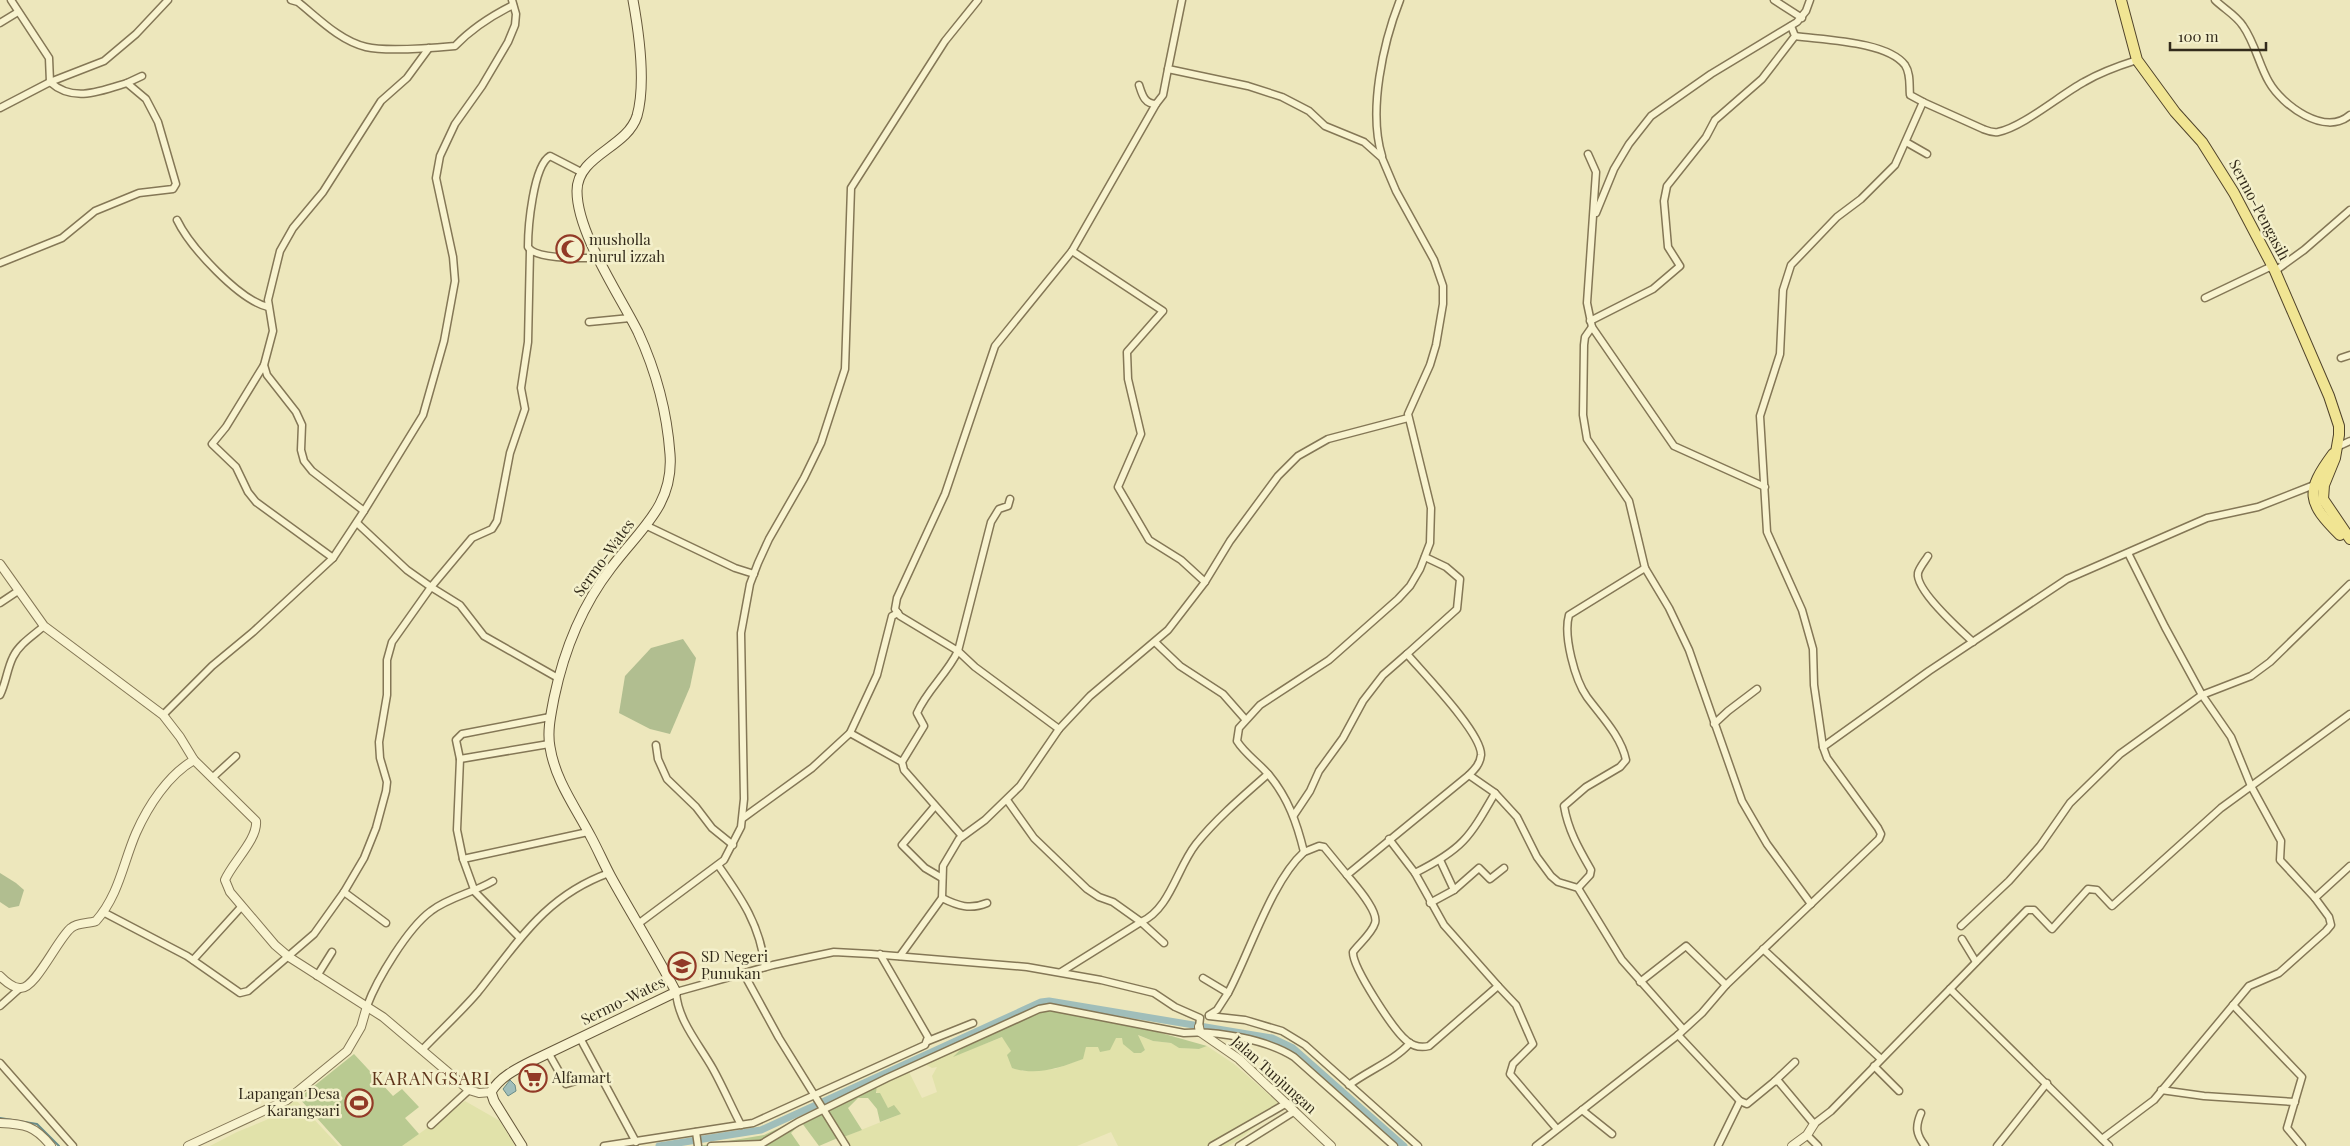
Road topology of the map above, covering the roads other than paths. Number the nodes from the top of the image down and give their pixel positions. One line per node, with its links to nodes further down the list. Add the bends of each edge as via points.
1 (11, 0): 13 (street)
2 (168, 0): 22 (street, via 136,34 104,61)
3 (291, 0): 18 (street, via 341,36 366,47)
4 (633, 0): 33 (main road, Sermo-Wates, via 640,66 636,116 630,128)
5 (978, 0): 67 (street, via 945,41 851,188 845,369 820,443)
6 (1182, 0): 20 (street)
7 (1400, 0): 32 (street, via 1388,32 1380,73 1377,141)
8 (1774, 0): 14 (street)
9 (1810, 0): 14 (street)
10 (2121, 0): 19 (main road, Sermo-Pengasih)
11 (2214, 0): 28 (street, via 2242,23 2271,85 2296,109 2318,122)
12 (512, 3): 18 (street, via 472,29 456,46); 56 (street, via 516,19 508,42 455,124 440,156 436,178 455,281 444,341 423,415)
13 (18, 12): 15 (street); 22 (street, via 49,58)
14 (1802, 18): 16 (street)
15 (0, 23)
16 (1791, 26): 17 (street); 36 (street, via 1711,74 1651,116 1614,169)
17 (1795, 36): 25 (street, via 1838,41 1886,52 1904,65 1909,75 1910,95); 46 (street, via 1762,79 1715,120 1667,186 1664,201 1668,247 1680,266 1653,288)
18 (429, 48): 43 (street, via 407,78 381,101 323,192 293,228 280,251)
19 (2137, 60): 25 (street, via 2083,82 2000,132 1992,133); 41 (main road, Sermo-Pengasih, via 2215,160)
20 (1168, 69): 26 (street, via 1163,95); 32 (street, via 1248,86 1282,97 1309,111 1325,126 1364,142)
21 (142, 76): 23 (street)
22 (50, 82): 23 (street, via 65,92 89,94); 27 (street)
23 (127, 82): 40 (street, via 146,99 158,122 176,180 175,188 139,193 95,211 62,238)
24 (1139, 85): 26 (street, via 1142,97)
25 (1924, 102): 29 (street)
26 (1156, 104): 38 (street)
27 (0, 108)
28 (2350, 115)
29 (1906, 142): 31 (street); 54 (street, via 1895,165 1880,182 1837,216 1795,258 1787,273 1782,290 1780,354 1760,416)
30 (1588, 154): 36 (street, via 1596,172)
31 (1927, 154)
32 (1382, 158): 50 (street, via 1396,191 1434,260 1443,286 1436,345 1409,408)
33 (583, 173): 37 (street, via 550,156 546,160 536,186 528,225); 39 (main road, Sermo-Wates, via 577,188 578,208)
34 (2350, 210): 41 (street, via 2304,250)
35 (177, 220): 43 (street, via 183,234 226,279 256,303)
36 (1592, 221): 46 (street, via 1587,303)
37 (530, 251): 39 (street, via 562,257); 70 (street, via 528,342 521,388 526,409 510,453 497,521 492,529 472,538)
38 (1072, 251): 68 (street, via 1163,311 1127,352 1128,379 1141,434 1118,487 1147,538 1181,560); 73 (street, via 995,346 945,494 897,598 895,609)
39 (600, 258): 44 (main road, Sermo-Wates)
40 (0, 263)
41 (2273, 268): 42 (street); 52 (main road, Sermo-Pengasih, via 2332,404 2339,426)
42 (2204, 298)
43 (268, 307): 49 (street, via 272,331)
44 (630, 318): 45 (street); 58 (main road, Sermo-Wates, via 657,382 671,457 668,490)
45 (589, 322)
46 (1591, 324): 54 (street, via 1674,446); 66 (street, via 1584,344 1582,415 1587,440 1629,501)
47 (2350, 355): 48 (street)
48 (2341, 358)
49 (264, 365): 56 (street, via 267,375 296,412 302,425 304,461 312,471); 64 (street, via 212,444 236,466 256,502)
50 (1408, 418): 63 (street, via 1431,508 1430,543); 68 (street, via 1328,439 1298,456 1255,505)
51 (2350, 441): 52 (street)
52 (2336, 448): 53 (main road, Sermo-Pengasih); 59 (main road, Sermo-Pengasih, via 2323,499)
53 (2314, 485): 60 (main road, via 2312,492 2316,506); 61 (street, via 2258,506 2208,518)
54 (1765, 487): 92 (street, via 1767,532 1802,610 1813,650)
55 (1010, 499): 77 (street, via 1008,506 999,508 991,522)
56 (364, 511): 57 (street)
57 (357, 524): 64 (street); 70 (street)
58 (645, 525): 67 (street, via 734,568); 79 (main road, Sermo-Wates, via 594,592 574,628)
59 (2350, 539)
60 (2350, 544)
61 (2128, 553): 75 (street, via 2067,579); 82 (street)
62 (1928, 556): 75 (street, via 1918,573 1919,582 1939,608)
63 (1425, 557): 78 (street, via 1446,567 1460,579 1457,609); 86 (street, via 1410,586 1330,660 1260,705)
64 (333, 558): 84 (street, via 212,666)
65 (0, 564): 71 (street)
66 (1646, 568): 87 (street, via 1688,650); 121 (street, via 1569,615 1567,624 1568,647 1583,690 1604,716 1626,760 1620,767 1586,786 1564,806 1574,840 1591,870)
67 (754, 574): 105 (street, via 741,633)
68 (1206, 582): 76 (street)
69 (2350, 584): 82 (street, via 2270,662 2251,676)
70 (431, 588): 79 (street, via 460,606 484,636); 123 (street, via 392,642 387,660 387,695 379,742 386,791 364,858)
71 (18, 591): 72 (street); 74 (street)
72 (0, 603)
73 (898, 612): 77 (street); 89 (street, via 892,616 877,675)
74 (44, 626): 81 (street, via 18,649); 84 (street)
75 (1973, 642): 92 (street)
76 (1156, 643): 86 (street, via 1180,666 1223,694); 88 (street, via 1104,684)
77 (958, 651): 88 (street); 96 (street, via 921,705 917,714 924,726)
78 (1407, 654): 98 (street, via 1456,708 1466,724 1481,754 1478,766); 104 (street, via 1363,701)
79 (558, 678): 85 (main road, Sermo-Wates)
80 (1757, 689): 87 (street)
81 (0, 695)
82 (2202, 695): 100 (street, via 2231,737); 135 (street, via 2106,767 2070,803 2028,860)
83 (2350, 714): 100 (street)
84 (163, 715): 95 (street)
85 (550, 717): 90 (main road, Sermo-Wates); 94 (street, via 462,734 456,740)
86 (1246, 719): 97 (street, via 1239,728 1237,741)
87 (1714, 724): 129 (street, via 1742,801 1767,844)
88 (1059, 729): 102 (street, via 1033,770)
89 (850, 733): 96 (street); 105 (street, via 812,768)
90 (549, 744): 94 (street); 106 (main road, Sermo-Wates, via 560,781)
91 (656, 745): 109 (street, via 667,779 712,828)
92 (1823, 747): 129 (street, via 1827,758 1881,834 1869,850)
93 (236, 756): 99 (street)
94 (460, 759): 111 (street, via 457,830)
95 (194, 760): 99 (street); 131 (street, via 174,775 143,820 113,896)
96 (902, 762): 103 (street, via 904,770)
97 (1268, 774): 104 (street); 132 (street, via 1227,810 1195,846 1154,914)
98 (1469, 775): 101 (street); 108 (street)
99 (212, 778): 130 (street, via 256,821 256,831 226,880 230,892)
100 (2251, 786): 126 (street, via 2281,841 2280,860); 145 (street, via 2198,827 2112,906 2095,888 2088,889 2052,929 2030,909)
101 (1495, 793): 112 (street, via 1469,837); 121 (street, via 1517,817 1537,857 1551,876 1558,882)
102 (1007, 800): 107 (street); 132 (street, via 1034,838 1086,889 1113,902)
103 (935, 806): 107 (street); 119 (street, via 902,845 924,868)
104 (1294, 815): 110 (street)
105 (743, 818): 109 (street)
106 (588, 832): 111 (street); 116 (main road, Sermo-Wates)
107 (962, 836): 119 (street, via 945,859)
108 (1389, 839): 117 (street); 118 (street)
109 (733, 845): 113 (street)
110 (1304, 852): 118 (street, via 1322,845); 158 (street, via 1294,861 1280,884)
111 (463, 859): 124 (street)
112 (1440, 860): 117 (street); 122 (street)
113 (718, 865): 134 (street); 146 (street, via 751,912 763,947)
114 (2350, 866): 126 (street)
115 (1504, 868): 122 (street, via 1490,879 1479,868)
116 (608, 872): 134 (main road, Sermo-Wates); 136 (street, via 558,899)
117 (1414, 873): 128 (street)
118 (1347, 876): 168 (street, via 1376,919 1353,952 1354,960 1378,1002)
119 (942, 878): 125 (street)
120 (493, 881): 124 (street)
121 (1578, 888): 152 (street, via 1607,939)
122 (1454, 890): 128 (street)
123 (344, 892): 133 (street); 143 (street, via 314,934)
124 (475, 892): 136 (street); 161 (street, via 431,910 415,925 373,989)
125 (942, 898): 127 (street, via 965,907 975,908); 142 (street)
126 (2314, 898): 159 (street, via 2329,917 2331,926 2284,969 2249,986)
127 (987, 903)
128 (1430, 903): 154 (street, via 1444,925)
129 (1811, 904): 139 (street)
130 (242, 906): 143 (street); 144 (street)
131 (103, 912): 144 (street); 155 (street, via 96,920 72,927 30,985)
132 (1141, 922): 138 (street); 147 (street)
133 (386, 923)
134 (638, 924): 157 (main road, Sermo-Wates)
135 (1961, 926)
136 (520, 938): 169 (street, via 477,992)
137 (1962, 939): 145 (street)
138 (1164, 943)
139 (1764, 949): 153 (street); 171 (street)
140 (332, 952): 150 (street)
141 (880, 954): 142 (street); 146 (street, via 834,952); 167 (street)
142 (900, 956): 147 (street)
143 (289, 957): 144 (street, via 244,993 234,990); 150 (street)
144 (193, 960)
145 (1976, 962): 156 (street)
146 (765, 967): 148 (street)
147 (1061, 972): 164 (street, via 1154,993)
148 (744, 974): 157 (street); 183 (street)
149 (0, 976): 155 (street)
150 (317, 976): 161 (street)
151 (1203, 978): 158 (street)
152 (1640, 982): 153 (street, via 1686,946); 165 (street)
153 (1726, 985): 165 (street)
154 (1498, 986): 168 (street, via 1434,1044 1423,1048); 195 (street, via 1516,1005 1533,1044 1514,1064 1510,1074)
155 (19, 988): 160 (street)
156 (1950, 989): 171 (street); 177 (street)
157 (676, 992): 166 (main road, Sermo-Wates); 194 (street, via 682,1018 713,1068)
158 (1228, 994): 162 (street)
159 (2233, 1005): 180 (street); 185 (street, via 2299,1072 2302,1078)
160 (0, 1006)
161 (366, 1006): 169 (street); 206 (street, via 361,1027 347,1051 287,1100)
162 (1209, 1016): 164 (street); 178 (street, via 1245,1020 1282,1031 1304,1045)
163 (973, 1023): 167 (street)
164 (1199, 1023): 186 (street, Jalan Tunjungan); 187 (street, via 1184,1032 1058,1007 1039,1009); 214 (street, via 1262,1042 1294,1057)
165 (1680, 1032): 184 (street); 188 (street)
166 (580, 1038): 170 (main road, Sermo-Wates); 200 (street)
167 (928, 1041): 183 (street, via 922,1047)
168 (1410, 1043): 178 (street, via 1398,1056 1369,1070)
169 (422, 1050): 179 (street)
170 (548, 1054): 175 (street, via 566,1084); 182 (main road, Sermo-Wates, via 512,1071)
171 (1881, 1059): 174 (street)
172 (1795, 1062): 176 (street)
173 (0, 1063): 205 (street)
174 (1874, 1066): 181 (street); 192 (street)
175 (578, 1080)
176 (1775, 1081): 184 (street, via 1747,1104); 192 (street, via 1783,1085)
177 (2047, 1083): 199 (street); 221 (street)
178 (1349, 1085): 215 (street)
179 (470, 1090): 182 (street); 193 (street)
180 (2161, 1090): 185 (street); 199 (street, via 2154,1100)
181 (1899, 1091)
182 (491, 1092): 207 (main road)
183 (814, 1097): 187 (street); 194 (street)
184 (1740, 1101): 217 (street)
185 (2294, 1102): 223 (street, via 2287,1128)
186 (1287, 1103): 189 (street, Jalan Tunjungan); 211 (street)
187 (821, 1109): 203 (street); 210 (street)
188 (1582, 1110): 195 (street); 197 (street)
189 (1295, 1112): 212 (street); 213 (street, Jalan Tunjungan)
190 (1921, 1113): 220 (street, via 1916,1124)
191 (0, 1123): 204 (street, via 37,1130)
192 (1814, 1124): 198 (street)
193 (431, 1125)
194 (741, 1125): 196 (street)
195 (1557, 1129): 216 (street)
196 (696, 1133): 200 (street); 202 (street)
197 (1612, 1134)
198 (1807, 1135): 218 (street); 219 (street)
199 (2102, 1139): 222 (street)
200 (636, 1142): 201 (street)
201 (621, 1145): 208 (street)
202 (697, 1145)
203 (759, 1145): 209 (street)
204 (51, 1146)
205 (73, 1146)
206 (188, 1146)
207 (522, 1146)
208 (604, 1146)
209 (711, 1146)
210 (846, 1146)
211 (1212, 1146)
212 (1239, 1146)
213 (1331, 1146)
214 (1394, 1146)
215 (1418, 1146)
216 (1536, 1146)
217 (1718, 1146)
218 (1792, 1146)
219 (1818, 1146)
220 (1925, 1146)
221 (1997, 1146)
222 (2109, 1146)
223 (2302, 1146)

